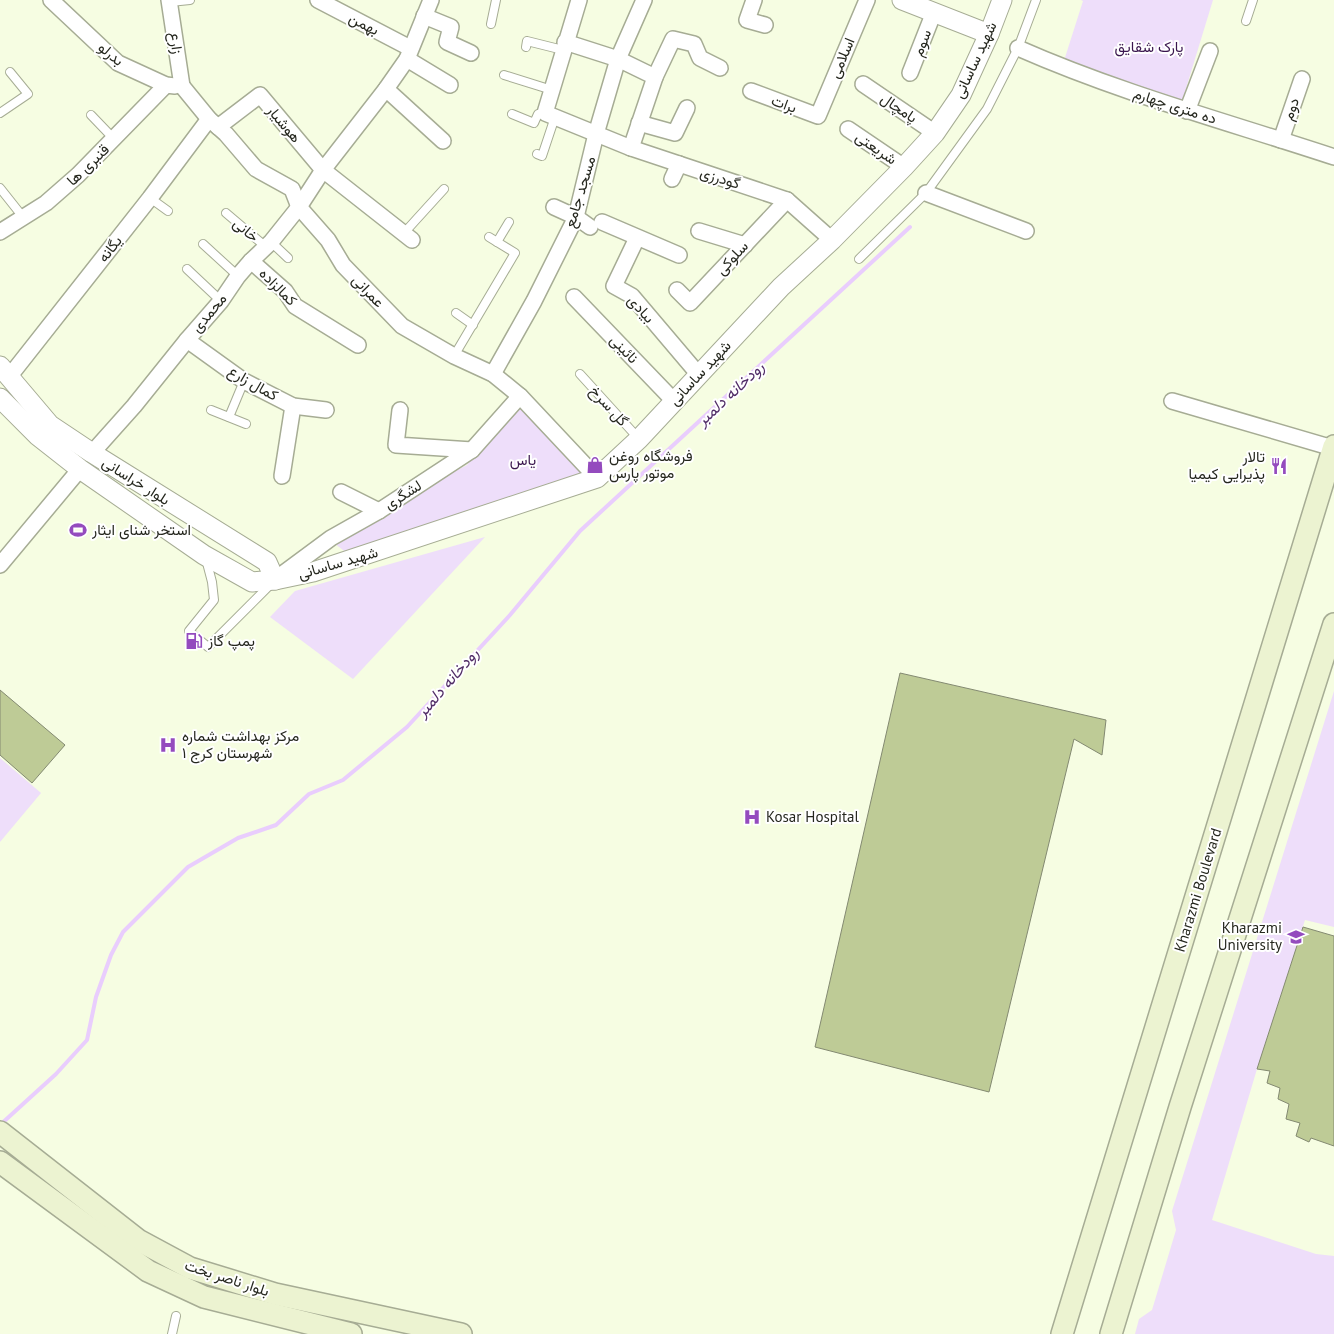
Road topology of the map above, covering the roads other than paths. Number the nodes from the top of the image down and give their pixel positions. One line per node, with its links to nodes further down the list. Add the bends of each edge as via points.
1 (51, 0): 35 (street, بدرلو, via 118,63)
2 (190, 0): 14 (lane)
3 (318, 0): 26 (street, بهمن)
4 (431, 0): 16 (street, محمدی)
5 (496, 0): 18 (lane)
6 (579, 0): 21 (street)
7 (644, 0): 27 (street, مسجد جامع)
8 (754, 0): 19 (street, via 747,20)
9 (866, 0): 47 (street, اسلامی)
10 (902, 0): 15 (street)
11 (1002, 0): 20 (street, شهید ساسانی)
12 (1036, 0): 23 (lane, شهید ساسانی)
13 (1253, 0): 17 (lane)
14 (170, 1): 37 (street, زارع)
15 (934, 12): 20 (street); 29 (street, سوم, via 916,44)
16 (424, 16): 25 (street, via 451,27 447,42); 26 (street, محمدی)
17 (1246, 21)
18 (491, 24)
19 (766, 25)
20 (989, 34): 51 (street, شهید ساسانی, via 961,95)
21 (564, 46): 22 (lane, via 527,41); 27 (street); 39 (street)
22 (526, 47)
23 (1018, 48): 42 (street, ده متری چهارم); 65 (lane, شهید ساسانی, via 986,108)
24 (1210, 51): 42 (street)
25 (471, 53)
26 (409, 54): 36 (street, بهمن); 38 (street, محمدی)
27 (618, 59): 32 (street); 52 (street, مسجد جامع)
28 (720, 68): 32 (street, via 700,58 694,44 673,39)
29 (908, 68)
30 (10, 72): 43 (lane, via 28,94)
31 (504, 75): 39 (lane)
32 (655, 77): 49 (street)
33 (1302, 79): 54 (street, دوم)
34 (863, 84): 51 (street, پامچال)
35 (166, 85): 37 (street, بدرلو); 53 (street, قنبری ها)
36 (450, 85)
37 (182, 86): 48 (street)
38 (386, 90): 55 (street); 61 (street, محمدی)
39 (552, 90): 46 (street)
40 (750, 91): 47 (street, برات)
41 (687, 108): 49 (street, via 675,133)
42 (1187, 111): 54 (street, ده متری چهارم)
43 (0, 113)
44 (512, 114): 46 (lane, via 534,123 538,114)
45 (91, 115): 53 (lane)
46 (550, 115): 52 (street, گودرزی); 57 (lane, via 542,156)
47 (818, 116)
48 (214, 123): 61 (street, هوشیار, via 260,94); 66 (street, یگانه); 68 (street, via 256,169 292,189)
49 (639, 123): 56 (street)
50 (848, 129): 60 (street, شریعتی)
51 (935, 133): 60 (street, شهید ساسانی)
52 (596, 134): 56 (street, گودرزی); 73 (street, مسجد جامع)
53 (114, 139): 72 (street, قنبری ها, via 46,203)
54 (1281, 140): 58 (street, ده متری چهارم)
55 (443, 142)
56 (631, 148): 59 (street, گودرزی)
57 (537, 154)
58 (1334, 157)
59 (679, 164): 62 (street); 67 (street, گودرزی)
60 (904, 167): 81 (street, شهید ساسانی)
61 (323, 170): 68 (street, محمدی); 78 (street)
62 (672, 179)
63 (0, 188): 72 (lane)
64 (444, 189): 78 (lane)
65 (926, 193): 77 (street); 88 (lane, شهید ساسانی)
66 (150, 198): 70 (lane); 100 (street, یگانه)
67 (786, 200): 81 (street, گودرزی); 85 (street, سلوکی)
68 (299, 207): 84 (street, محمدی); 99 (street, عمرانی, via 328,240 343,265 402,326)
69 (554, 208): 73 (street)
70 (168, 211)
71 (226, 213): 84 (lane, خانی)
72 (22, 217): 75 (street, قنبری ها)
73 (576, 217): 80 (street); 101 (street, مسجد جامع)
74 (509, 222): 82 (lane)
75 (2, 228)
76 (699, 231): 85 (street)
77 (1026, 231)
78 (408, 236)
79 (489, 237): 82 (lane)
80 (637, 238): 86 (street); 103 (street, بیادی, via 614,286 632,296)
81 (832, 240): 103 (street, شهید ساسانی, via 781,287)
82 (497, 242): 96 (lane, via 515,253)
83 (203, 244): 91 (lane)
84 (269, 244): 87 (lane, خانی); 89 (street, محمدی)
85 (745, 245): 92 (street, سلوکی, via 690,303)
86 (679, 255)
87 (288, 258)
88 (859, 259)
89 (251, 261): 91 (street, محمدی); 98 (street, کمالزاده, via 285,291 295,306)
90 (187, 269): 94 (lane)
91 (238, 276): 94 (street, محمدی)
92 (677, 290)
93 (574, 297): 107 (street, نائینی)
94 (220, 301): 97 (street, محمدی)
95 (456, 313): 96 (lane)
96 (473, 325): 99 (lane)
97 (187, 340): 104 (street, کمال زارع); 118 (street, محمدی)
98 (358, 345)
99 (454, 356): 101 (street, عمرانی)
100 (4, 372): 118 (street, بلوار خراسانی, via 50,425)
101 (493, 374): 105 (street, عمرانی)
102 (580, 374): 115 (lane, گل سرخ)
103 (699, 375): 107 (street, شهید ساسانی)
104 (244, 381): 109 (street, کمال زارع); 113 (lane)
105 (520, 396): 117 (street, لشگری); 121 (street, عمرانی)
106 (0, 398): 119 (street, بلوار خراسانی, via 38,436)
107 (674, 401): 115 (street, شهید ساسانی)
108 (1172, 401): 116 (street)
109 (293, 406): 111 (street, کمال زارع); 120 (street)
110 (211, 410): 113 (lane)
111 (326, 410)
112 (400, 410): 117 (street, via 396,445)
113 (229, 417): 114 (lane)
114 (246, 424)
115 (639, 439): 121 (street, شهید ساسانی)
116 (1334, 447): 134 (main road, Kharazmi Boulevard)
117 (472, 450): 123 (street, لشگری)
118 (92, 453): 119 (street); 126 (street, بلوار خراسانی, via 267,562)
119 (80, 469): 124 (street, بلوار خراسانی); 125 (street)
120 (282, 476)
121 (596, 478): 126 (street, شهید ساسانی, via 355,560)
122 (341, 492): 123 (street)
123 (379, 511): 126 (street, لشگری, via 331,538)
124 (204, 555): 126 (street, بلوار خراسانی, via 252,582); 126 (lane, via 214,600 189,631 208,647)
125 (0, 565)
126 (275, 580)
127 (1334, 624): 135 (main road)
128 (6, 1136): 133 (main road, بلوار ناصر بخت, via 138,1240 190,1268 275,1294)
129 (0, 1162): 132 (main road, بلوار ناصر بخت, via 148,1271 204,1297)
130 (176, 1316): 131 (lane)
131 (172, 1334)
132 (351, 1334)
133 (461, 1334)
134 (1062, 1334)
135 (1111, 1334)

